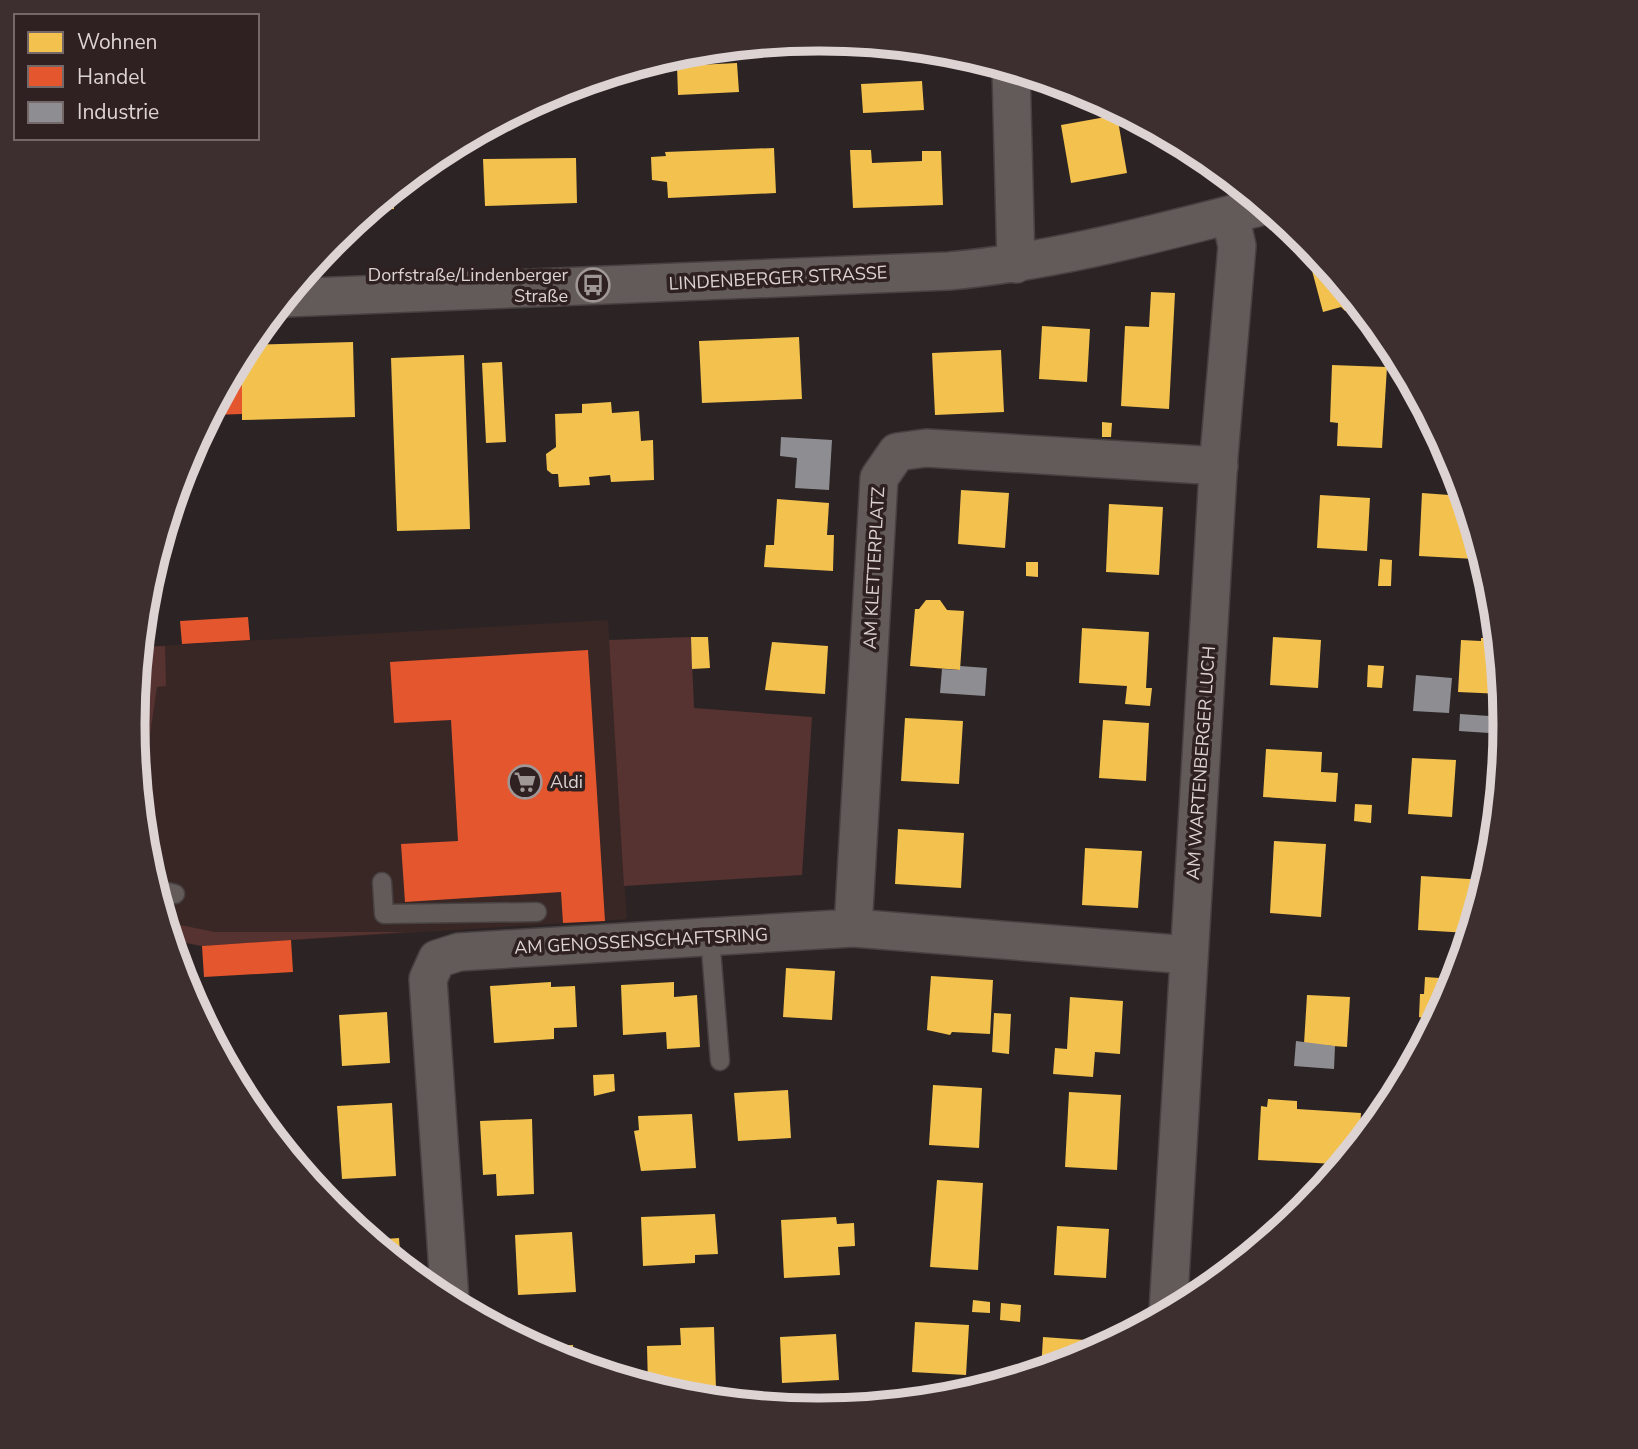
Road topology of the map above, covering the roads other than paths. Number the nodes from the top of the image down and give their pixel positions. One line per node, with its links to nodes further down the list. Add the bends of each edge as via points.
1 (1011, 80): 3 (street)
2 (1247, 210): 3 (street, LINDENBERGER STRASSE); 5 (street, AM WARTENBERGER LUCH, via 1237,246)
3 (1016, 264): 4 (street, LINDENBERGER STRASSE, via 926,272)
4 (298, 298)
5 (1219, 466): 10 (street, AM KLETTERPLATZ, via 926,448 897,452 879,478); 12 (street, AM WARTENBERGER LUCH)
6 (382, 882): 9 (lane, via 384,914)
7 (166, 892): 8 (lane)
8 (175, 894)
9 (537, 912)
10 (853, 928): 11 (street, AM GENOSSENSCHAFTSRING); 12 (street, AM GENOSSENSCHAFTSRING)
11 (710, 937): 13 (lane); 14 (street, AM GENOSSENSCHAFTSRING, via 459,952 437,959 428,979)
12 (1189, 955): 15 (street, AM WARTENBERGER LUCH)
13 (720, 1061)
14 (449, 1288)
15 (1169, 1300)

